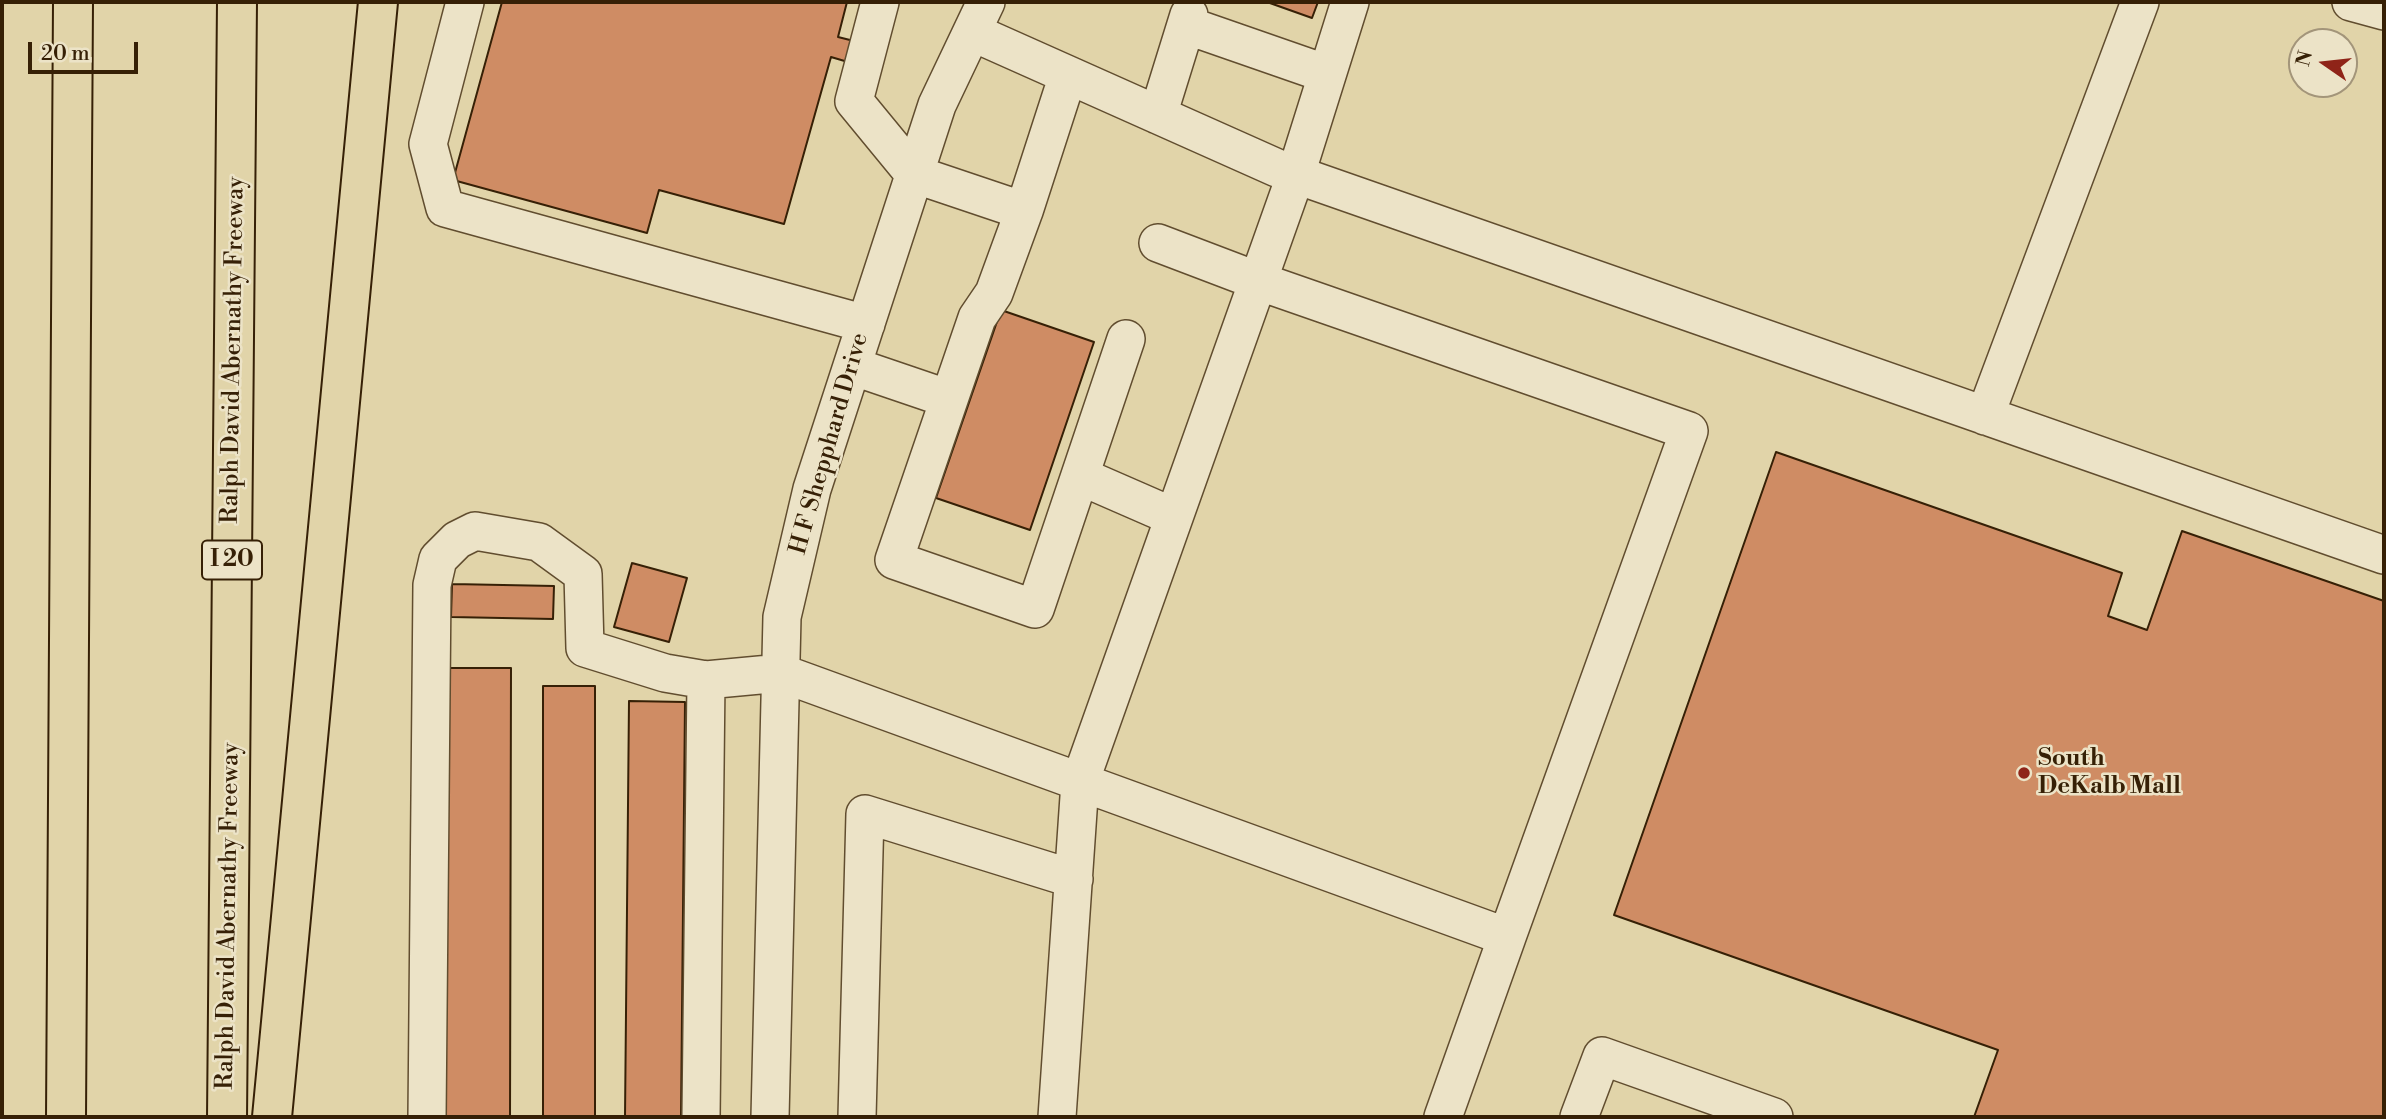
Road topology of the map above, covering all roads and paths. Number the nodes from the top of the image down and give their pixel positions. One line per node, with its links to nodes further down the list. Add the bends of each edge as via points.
1 (73, 2): 32 (highway)
2 (237, 2): 33 (highway, Ralph David Abernathy Freeway / I 20)
3 (378, 2): 34 (highway)
4 (465, 2): 19 (street, via 428,144 445,208)
5 (880, 2): 14 (street, via 855,101)
6 (1350, 2): 11 (street)
7 (2140, 2): 23 (street)
8 (2351, 2): 9 (street)
9 (2384, 11)
10 (979, 17): 12 (street); 14 (street, H F Shepphard Drive, via 937,105)
11 (1327, 74): 13 (street, via 1188,20); 15 (street)
12 (1068, 75): 13 (street); 16 (street)
13 (1158, 115): 15 (street)
14 (914, 174): 16 (street); 19 (street, H F Shepphard Drive)
15 (1296, 174): 18 (street); 23 (street)
16 (1024, 211): 22 (street, via 994,293 977,318)
17 (1158, 243): 18 (street)
18 (1258, 281): 25 (street); 31 (street, via 1689,431)
19 (866, 324): 21 (street, H F Shepphard Drive)
20 (1126, 339): 24 (street)
21 (852, 366): 22 (street); 27 (street, H F Shepphard Drive, via 812,489 782,617)
22 (949, 399): 24 (street, via 894,560 1035,609)
23 (1985, 416): 26 (street)
24 (1080, 476): 25 (street)
25 (1174, 517): 29 (street)
26 (2384, 555)
27 (781, 673): 28 (street); 29 (street); 37 (street, H F Shepphard Drive)
28 (706, 680): 35 (street, via 665,673 585,648 583,574 538,542 475,531 457,540 438,559 432,586 430,660); 36 (street)
29 (1080, 782): 30 (street); 31 (street)
30 (1073, 879): 38 (street, via 865,814); 39 (street)
31 (1507, 937): 40 (street)
32 (66, 1117)
33 (227, 1117)
34 (272, 1117)
35 (427, 1117)
36 (701, 1117)
37 (770, 1117)
38 (857, 1117)
39 (1058, 1117)
40 (1443, 1117)
41 (1579, 1117): 42 (street, via 1602,1056)
42 (1774, 1117)

